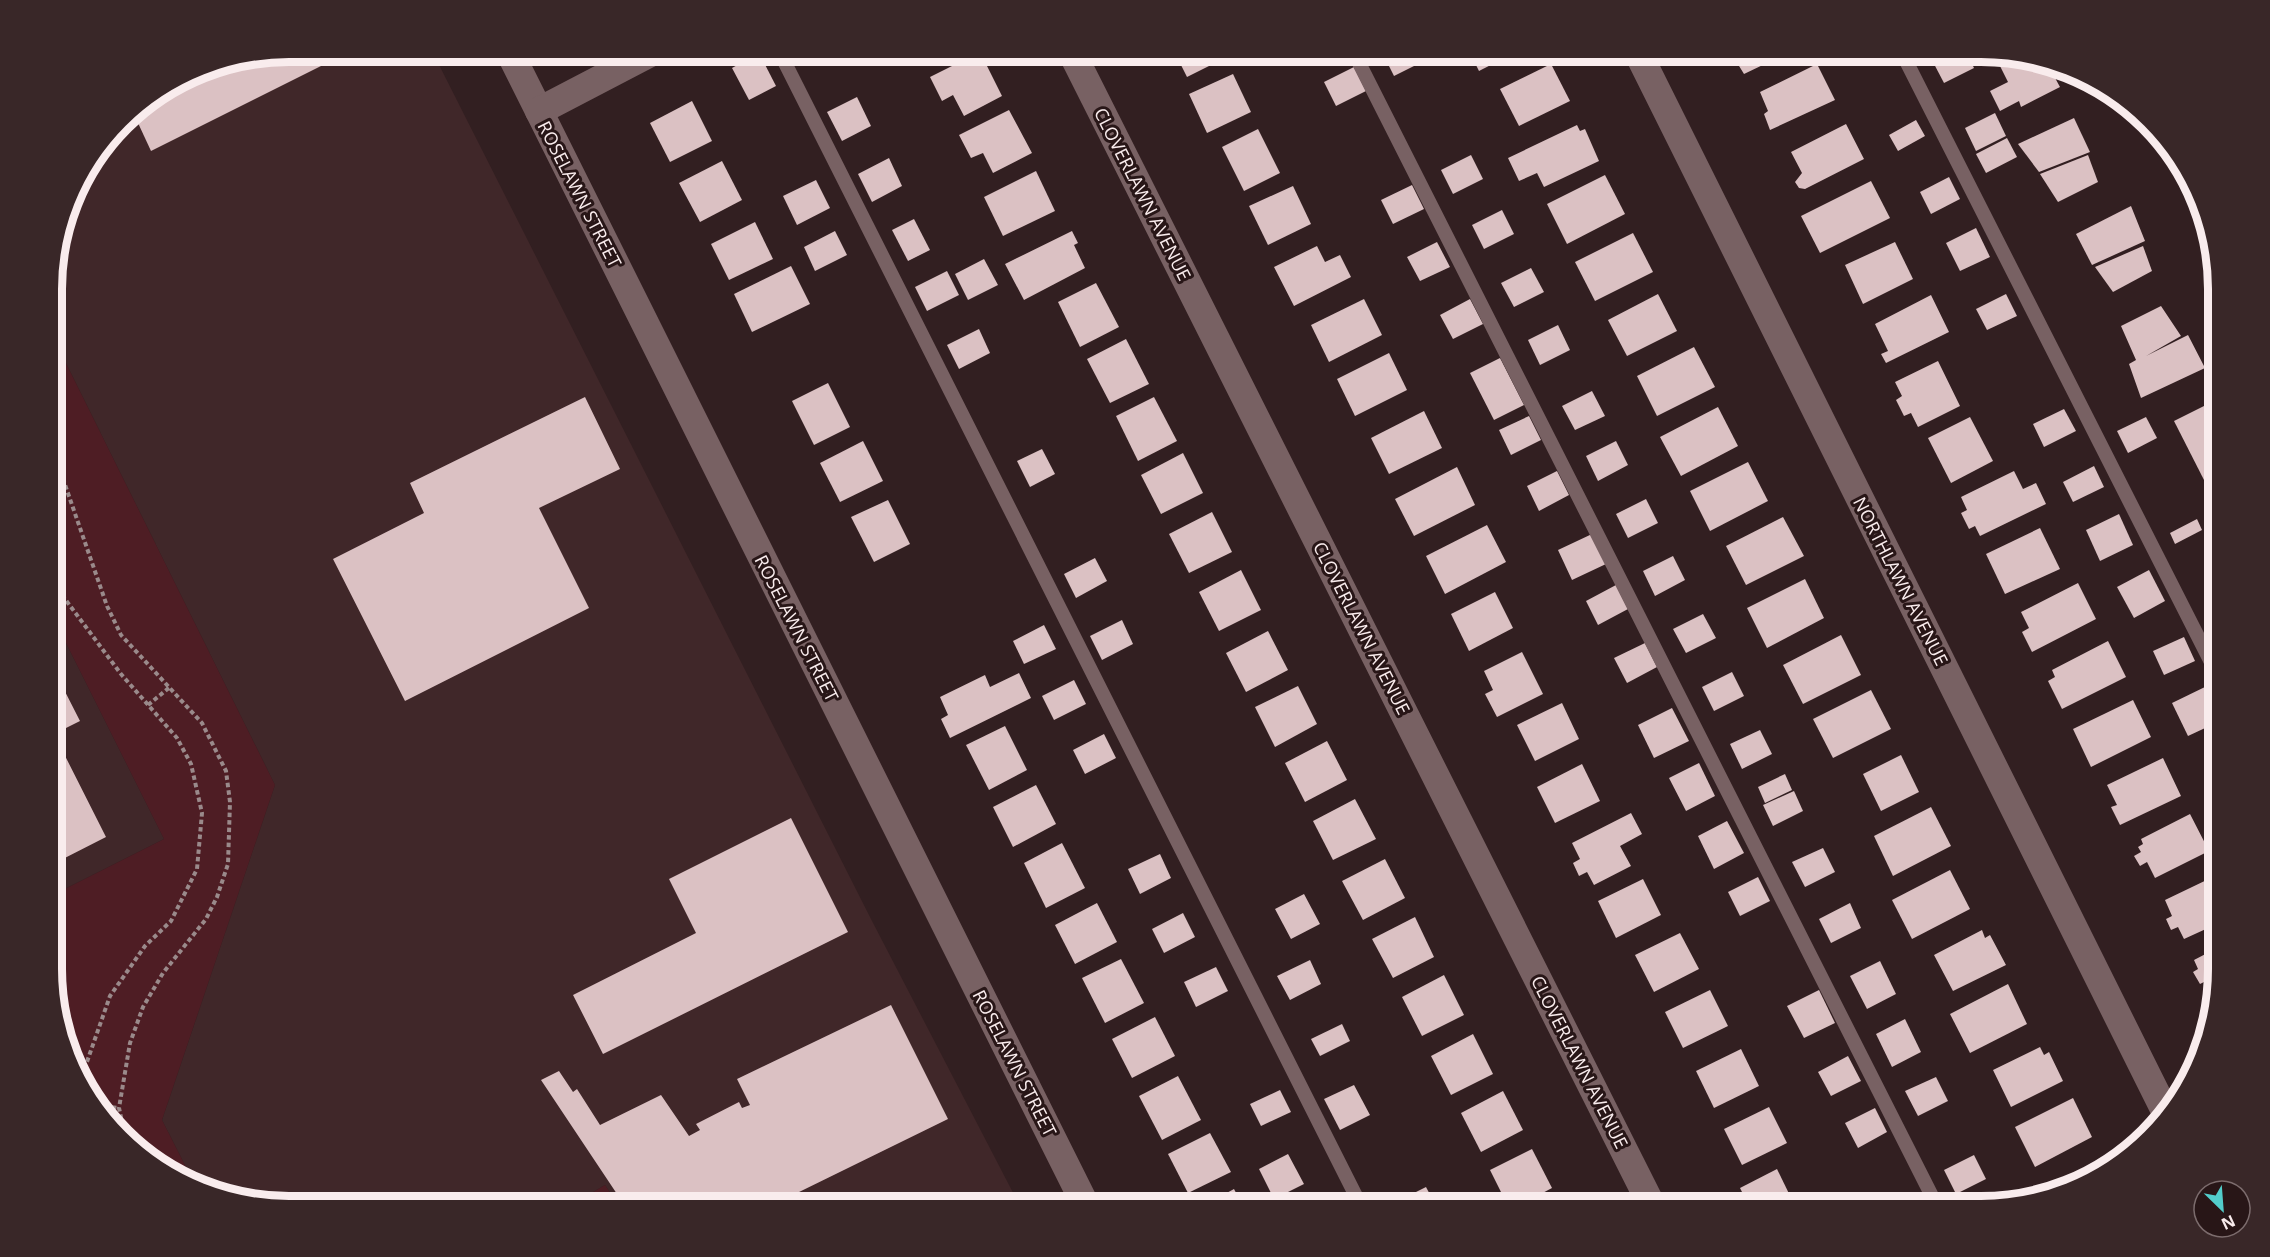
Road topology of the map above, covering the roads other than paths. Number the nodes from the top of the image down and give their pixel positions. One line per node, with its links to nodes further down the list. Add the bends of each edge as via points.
1 (514, 62): 8 (street, ROSELAWN STREET)
2 (633, 62): 8 (street)
3 (785, 62): 12 (lane)
4 (1077, 62): 13 (street, CLOVERLAWN AVENUE)
5 (1359, 62): 14 (lane)
6 (1642, 62): 10 (street, NORTHLAWN AVENUE)
7 (1907, 62): 9 (lane)
8 (539, 111): 11 (street, ROSELAWN STREET)
9 (2208, 656)
10 (2163, 1106)
11 (1081, 1196)
12 (1356, 1196)
13 (1647, 1196)
14 (1932, 1196)

